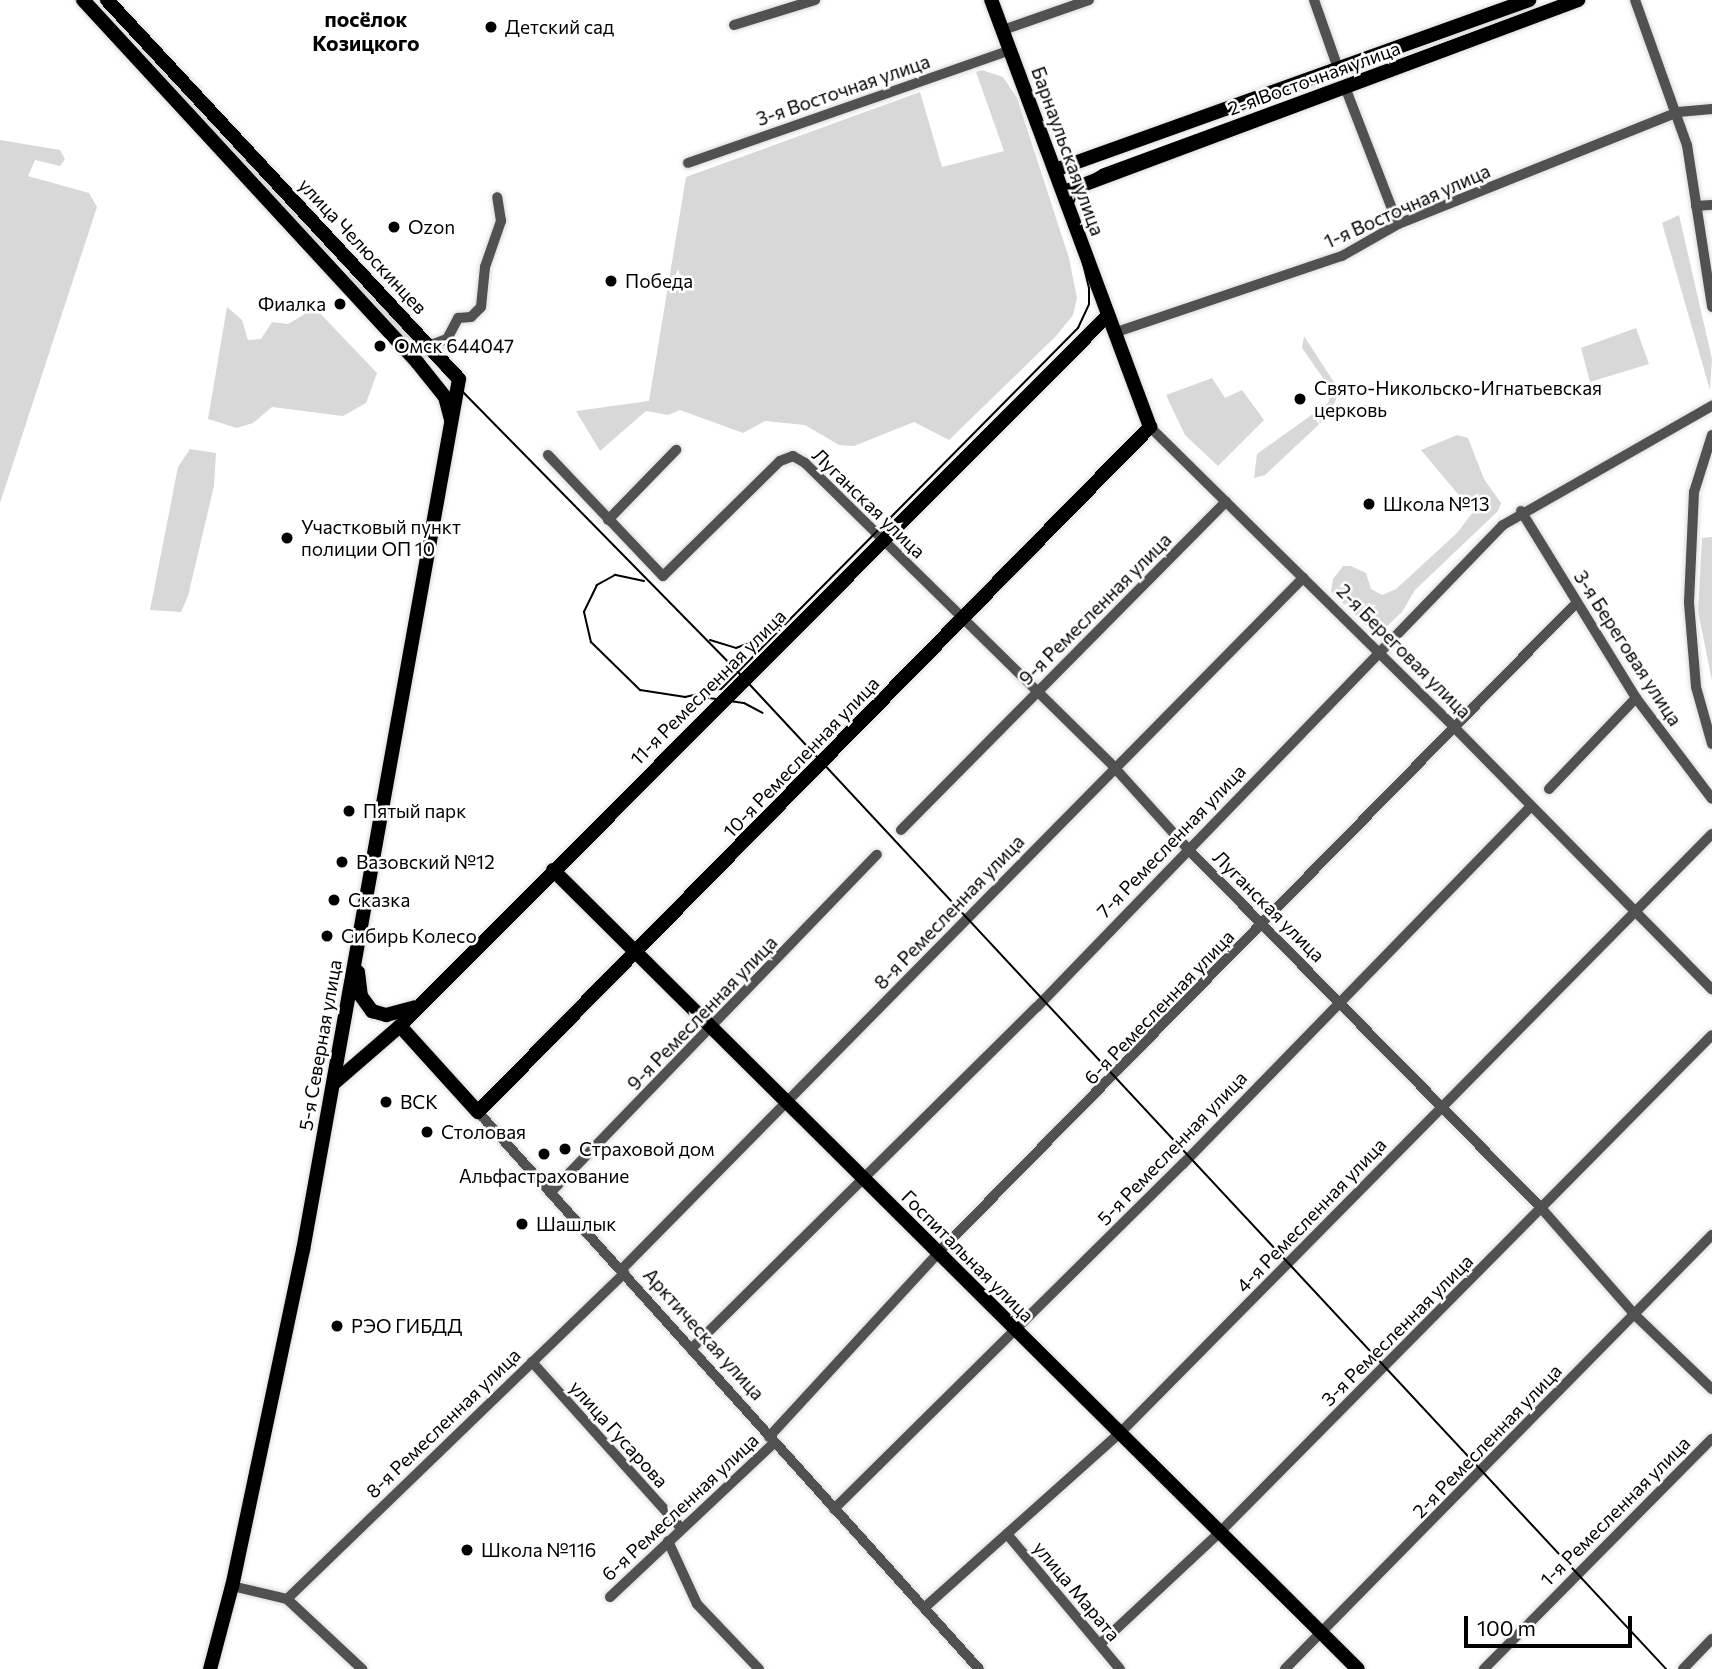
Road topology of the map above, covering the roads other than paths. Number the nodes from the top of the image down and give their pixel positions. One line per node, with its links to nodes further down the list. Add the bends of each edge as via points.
1 (83, 0): 25 (main road, улица Челюскинцев)
2 (107, 0): 24 (main road, улица Челюскинцев)
3 (815, 0): 10 (street)
4 (992, 0): 11 (main road, Барнаульская улица)
5 (1089, 0): 11 (street)
6 (1314, 0): 13 (street)
7 (1529, 0): 13 (main road, 2-я Восточная улица)
8 (1578, 0): 14 (main road, 2-я Восточная улица)
9 (1635, 0): 16 (street)
10 (734, 25)
11 (1003, 30): 12 (main road, Барнаульская улица)
12 (1010, 50): 17 (street, 3-я Восточная улица); 18 (main road, Барнаульская улица)
13 (1339, 71): 18 (main road, 2-я Восточная улица)
14 (1345, 87): 19 (main road, 2-я Восточная улица); 23 (street)
15 (1712, 109): 16 (street, 1-я Восточная улица)
16 (1678, 111): 22 (street); 23 (street, 1-я Восточная улица)
17 (688, 163)
18 (1055, 170): 19 (main road, Барнаульская улица)
19 (1064, 192): 27 (main road, Барнаульская улица)
20 (497, 197): 29 (street, via 501,221 485,267 481,307 471,317 458,318 447,339)
21 (1712, 205): 22 (street)
22 (1696, 206): 26 (street)
23 (1398, 224): 28 (street, 1-я Восточная улица, via 1342,256)
24 (348, 259): 25 (main road); 29 (main road, улица Челюскинцев)
25 (334, 272): 31 (main road, улица Челюскинцев, via 437,385)
26 (1712, 307)
27 (1108, 315): 28 (main road, 2-я Береговая улица); 40 (main road, 11-я Ремесленная улица)
28 (1114, 333): 32 (main road, 2-я Береговая улица)
29 (431, 345): 31 (main road, улица Челюскинцев, via 459,379)
30 (1712, 406): 38 (street, 7-я Ремесленная улица)
31 (452, 424): 60 (main road, 5-я Северная улица)
32 (1150, 427): 37 (street, 2-я Береговая улица); 43 (main road, 10-я Ремесленная улица)
33 (1712, 435): 36 (street, 3-я Береговая улица)
34 (676, 450): 39 (street)
35 (548, 455): 39 (street)
36 (1709, 455): 48 (street, 3-я Береговая улица, via 1692,512 1689,603 1696,687)
37 (1226, 502): 41 (street, 2-я Береговая улица); 45 (street, 9-я Ремесленная улица)
38 (1521, 511): 42 (street, 3-я Береговая улица); 44 (street, 7-я Ремесленная улица)
39 (608, 520): 40 (street, Луганская улица, via 663,576 780,461 793,456)
40 (883, 539): 43 (street, Луганская улица); 57 (main road, 11-я Ремесленная улица)
41 (1303, 578): 44 (street, 2-я Береговая улица); 49 (street, 8-я Ремесленная улица)
42 (1576, 603): 46 (street, 3-я Береговая улица); 47 (street, 6-я Ремесленная улица)
43 (963, 618): 45 (street, Луганская улица); 61 (main road, 10-я Ремесленная улица)
44 (1378, 651): 47 (street, 2-я Береговая улица); 55 (street, 7-я Ремесленная улица)
45 (1038, 692): 49 (street, Луганская улица); 53 (street, 9-я Ремесленная улица)
46 (1636, 698): 50 (street); 51 (street, 3-я Береговая улица)
47 (1452, 725): 52 (street, 2-я Береговая улица); 59 (street, 6-я Ремесленная улица)
48 (1712, 744)
49 (1113, 766): 55 (street, Луганская улица); 69 (street, 8-я Ремесленная улица)
50 (1549, 789)
51 (1712, 799)
52 (1530, 807): 58 (street, 2-я Береговая улица); 63 (street, 5-я Ремесленная улица)
53 (901, 830)
54 (1712, 834): 58 (street, 4-я Ремесленная улица)
55 (1187, 848): 59 (street, Луганская улица); 72 (street, 7-я Ремесленная улица, via 1037,1007)
56 (877, 855): 66 (street, 9-я Ремесленная улица)
57 (553, 870): 61 (main road, Госпитальная улица); 64 (main road, 11-я Ремесленная улица)
58 (1635, 911): 62 (street, 2-я Береговая улица); 70 (street, 4-я Ремесленная улица)
59 (1265, 925): 63 (street, Луганская улица); 76 (street, 6-я Ремесленная улица)
60 (356, 953): 64 (main road, via 361,996 372,1011 386,1016); 68 (main road, 5-я Северная улица)
61 (634, 953): 66 (main road, Госпитальная улица); 71 (main road, 10-я Ремесленная улица)
62 (1712, 990)
63 (1338, 1001): 70 (street, Луганская улица); 79 (street, 5-я Ремесленная улица)
64 (422, 1004): 65 (main road, 11-я Ремесленная улица)
65 (400, 1026): 68 (main road, 11-я Ремесленная улица); 71 (main road, Арктическая улица)
66 (713, 1029): 69 (main road, Госпитальная улица); 73 (street, 9-я Ремесленная улица)
67 (1712, 1035): 74 (street, 3-я Ремесленная улица)
68 (333, 1084): 91 (main road, 5-я Северная улица)
69 (787, 1103): 72 (main road, Госпитальная улица); 77 (street, 8-я Ремесленная улица)
70 (1441, 1105): 74 (street, Луганская улица); 83 (street, 4-я Ремесленная улица)
71 (478, 1112): 73 (street, Арктическая улица)
72 (862, 1179): 76 (main road, Госпитальная улица); 80 (street, 7-я Ремесленная улица)
73 (551, 1192): 77 (street, Арктическая улица)
74 (1542, 1209): 78 (street, Луганская улица); 88 (street, 3-я Ремесленная улица)
75 (1712, 1235): 78 (street, 2-я Ремесленная улица)
76 (938, 1253): 79 (main road, Госпитальная улица); 85 (street, 6-я Ремесленная улица)
77 (622, 1272): 80 (street, Арктическая улица); 81 (street, 8-я Ремесленная улица)
78 (1635, 1315): 82 (street, Луганская улица); 95 (street, 2-я Ремесленная улица)
79 (1016, 1330): 83 (main road, Госпитальная улица); 86 (street, 5-я Ремесленная улица)
80 (691, 1349): 85 (street, Арктическая улица)
81 (532, 1362): 87 (street, улица Гусарова); 93 (street, 8-я Ремесленная улица)
82 (1712, 1389)
83 (1120, 1433): 88 (main road, Госпитальная улица); 89 (street, 4-я Ремесленная улица)
84 (1712, 1439): 105 (street, 1-я Ремесленная улица)
85 (772, 1440): 86 (street, Арктическая улица); 87 (street, 6-я Ремесленная улица)
86 (834, 1509): 94 (street, Арктическая улица)
87 (681, 1528): 90 (street, 6-я Ремесленная улица)
88 (1220, 1532): 95 (main road, Госпитальная улица); 97 (street, 3-я Ремесленная улица)
89 (1007, 1534): 94 (street, 4-я Ремесленная улица); 97 (street, улица Марата)
90 (668, 1541): 92 (street, 6-я Ремесленная улица); 100 (street, via 697,1604)
91 (232, 1586): 93 (street); 98 (main road, 5-я Северная улица)
92 (610, 1597)
93 (287, 1599): 99 (street)
94 (924, 1608): 101 (street, Арктическая улица)
95 (1322, 1633): 103 (street, 2-я Ремесленная улица); 104 (main road, Госпитальная улица)
96 (1712, 1639): 106 (street)
97 (1100, 1644): 102 (street, улица Марата)
98 (210, 1669)
99 (362, 1669)
100 (759, 1669)
101 (979, 1669)
102 (1119, 1669)
103 (1285, 1669)
104 (1358, 1669)
105 (1484, 1669)
106 (1683, 1669)

